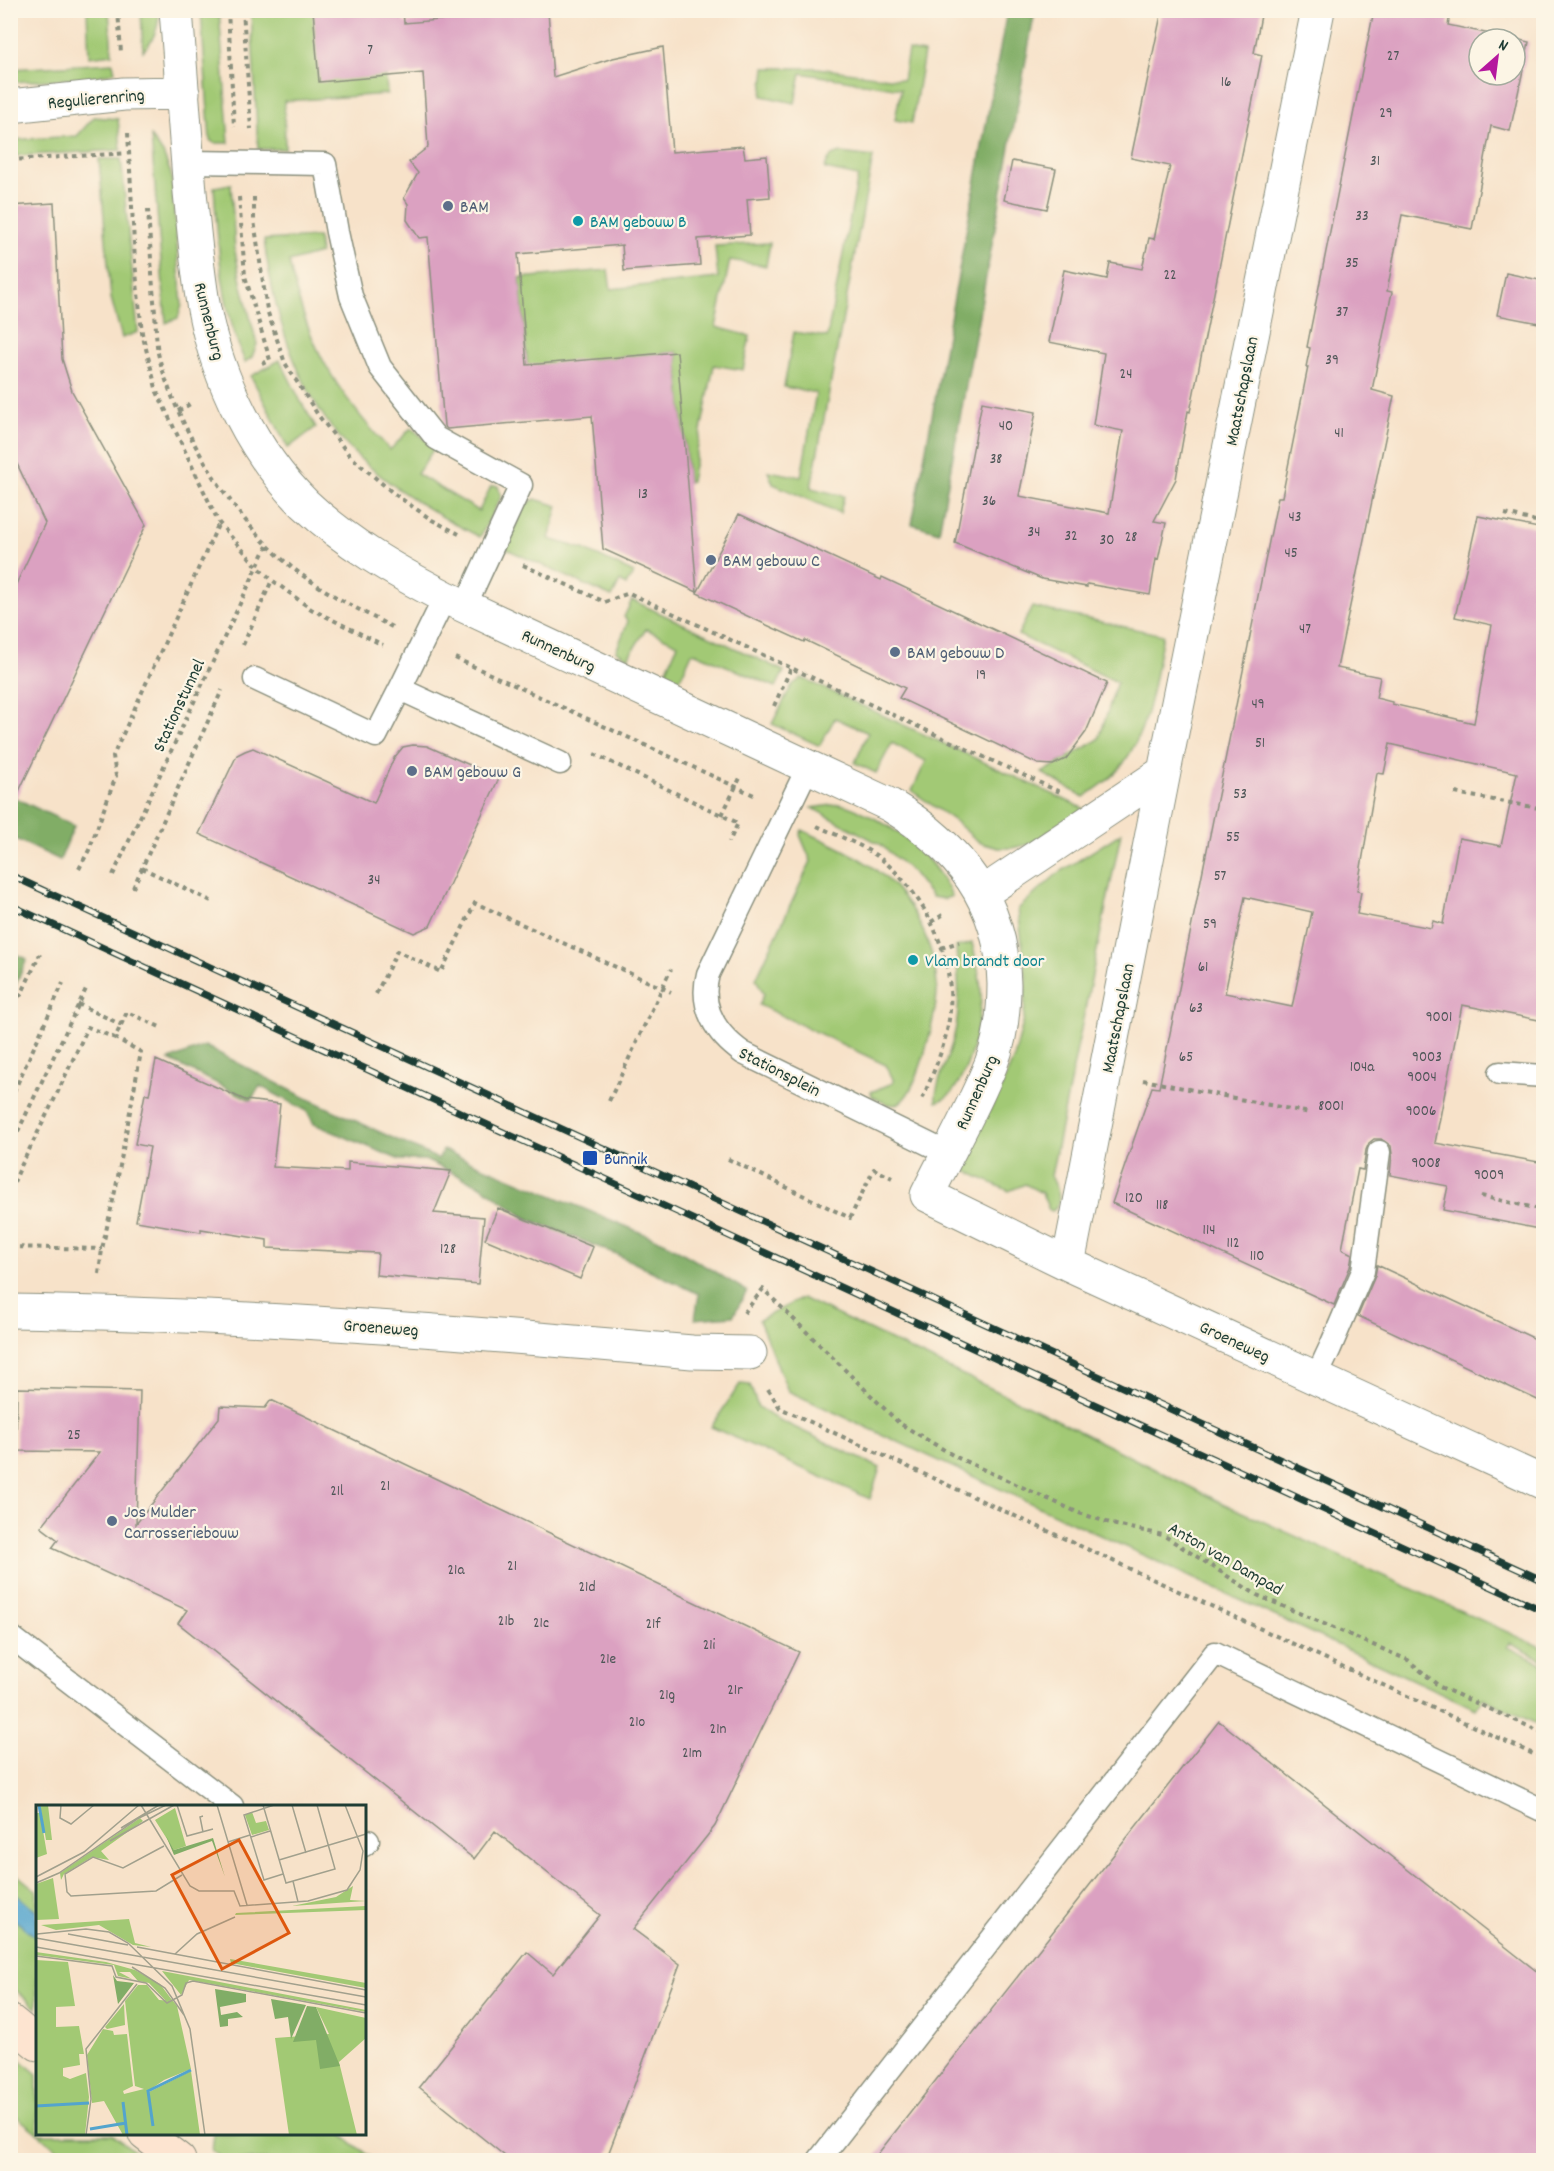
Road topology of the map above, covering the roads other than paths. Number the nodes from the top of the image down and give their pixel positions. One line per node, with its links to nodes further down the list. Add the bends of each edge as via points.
1 (176, 10): 3 (street, Runnenburg)
2 (1318, 10): 11 (street, Maatschapslaan)
3 (183, 93): 4 (street, Regulierenring, via 124,94); 5 (street, Runnenburg)
4 (10, 106)
5 (187, 162): 6 (street, Runnenburg, via 205,311 218,359 250,431 305,504 397,572); 6 (lane, via 325,164 351,296 380,367 436,438 521,485 491,549)
6 (455, 602): 8 (lane, via 422,643); 10 (street, Runnenburg)
7 (255, 679): 8 (lane, via 376,736)
8 (400, 689): 9 (lane)
9 (560, 763)
10 (809, 765): 12 (street, Runnenburg, via 919,822 963,866); 16 (lane, Stationsplein, via 708,974 704,987 706,1005 718,1030 743,1053)
11 (1164, 772): 12 (street); 18 (street, Maatschapslaan)
12 (981, 894): 16 (street, Runnenburg, via 1000,941 1004,1002 991,1063)
13 (1500, 1073): 14 (lane)
14 (1544, 1076)
15 (1379, 1152): 21 (lane, via 1363,1271)
16 (948, 1153): 17 (street, Runnenburg)
17 (927, 1195): 18 (street, Groeneweg)
18 (1068, 1264): 21 (street, Groeneweg)
19 (10, 1311): 20 (street, Groeneweg, via 331,1323 692,1352)
20 (750, 1353)
21 (1316, 1378): 22 (street, Groeneweg)
22 (1544, 1483)
23 (10, 1636): 24 (lane)
24 (231, 1805)
25 (1544, 1811): 30 (lane, via 1215,1653)
26 (10, 2021): 27 (main road)
27 (36, 2042)
28 (148, 2135): 29 (main road)
29 (179, 2160)
30 (819, 2160)

